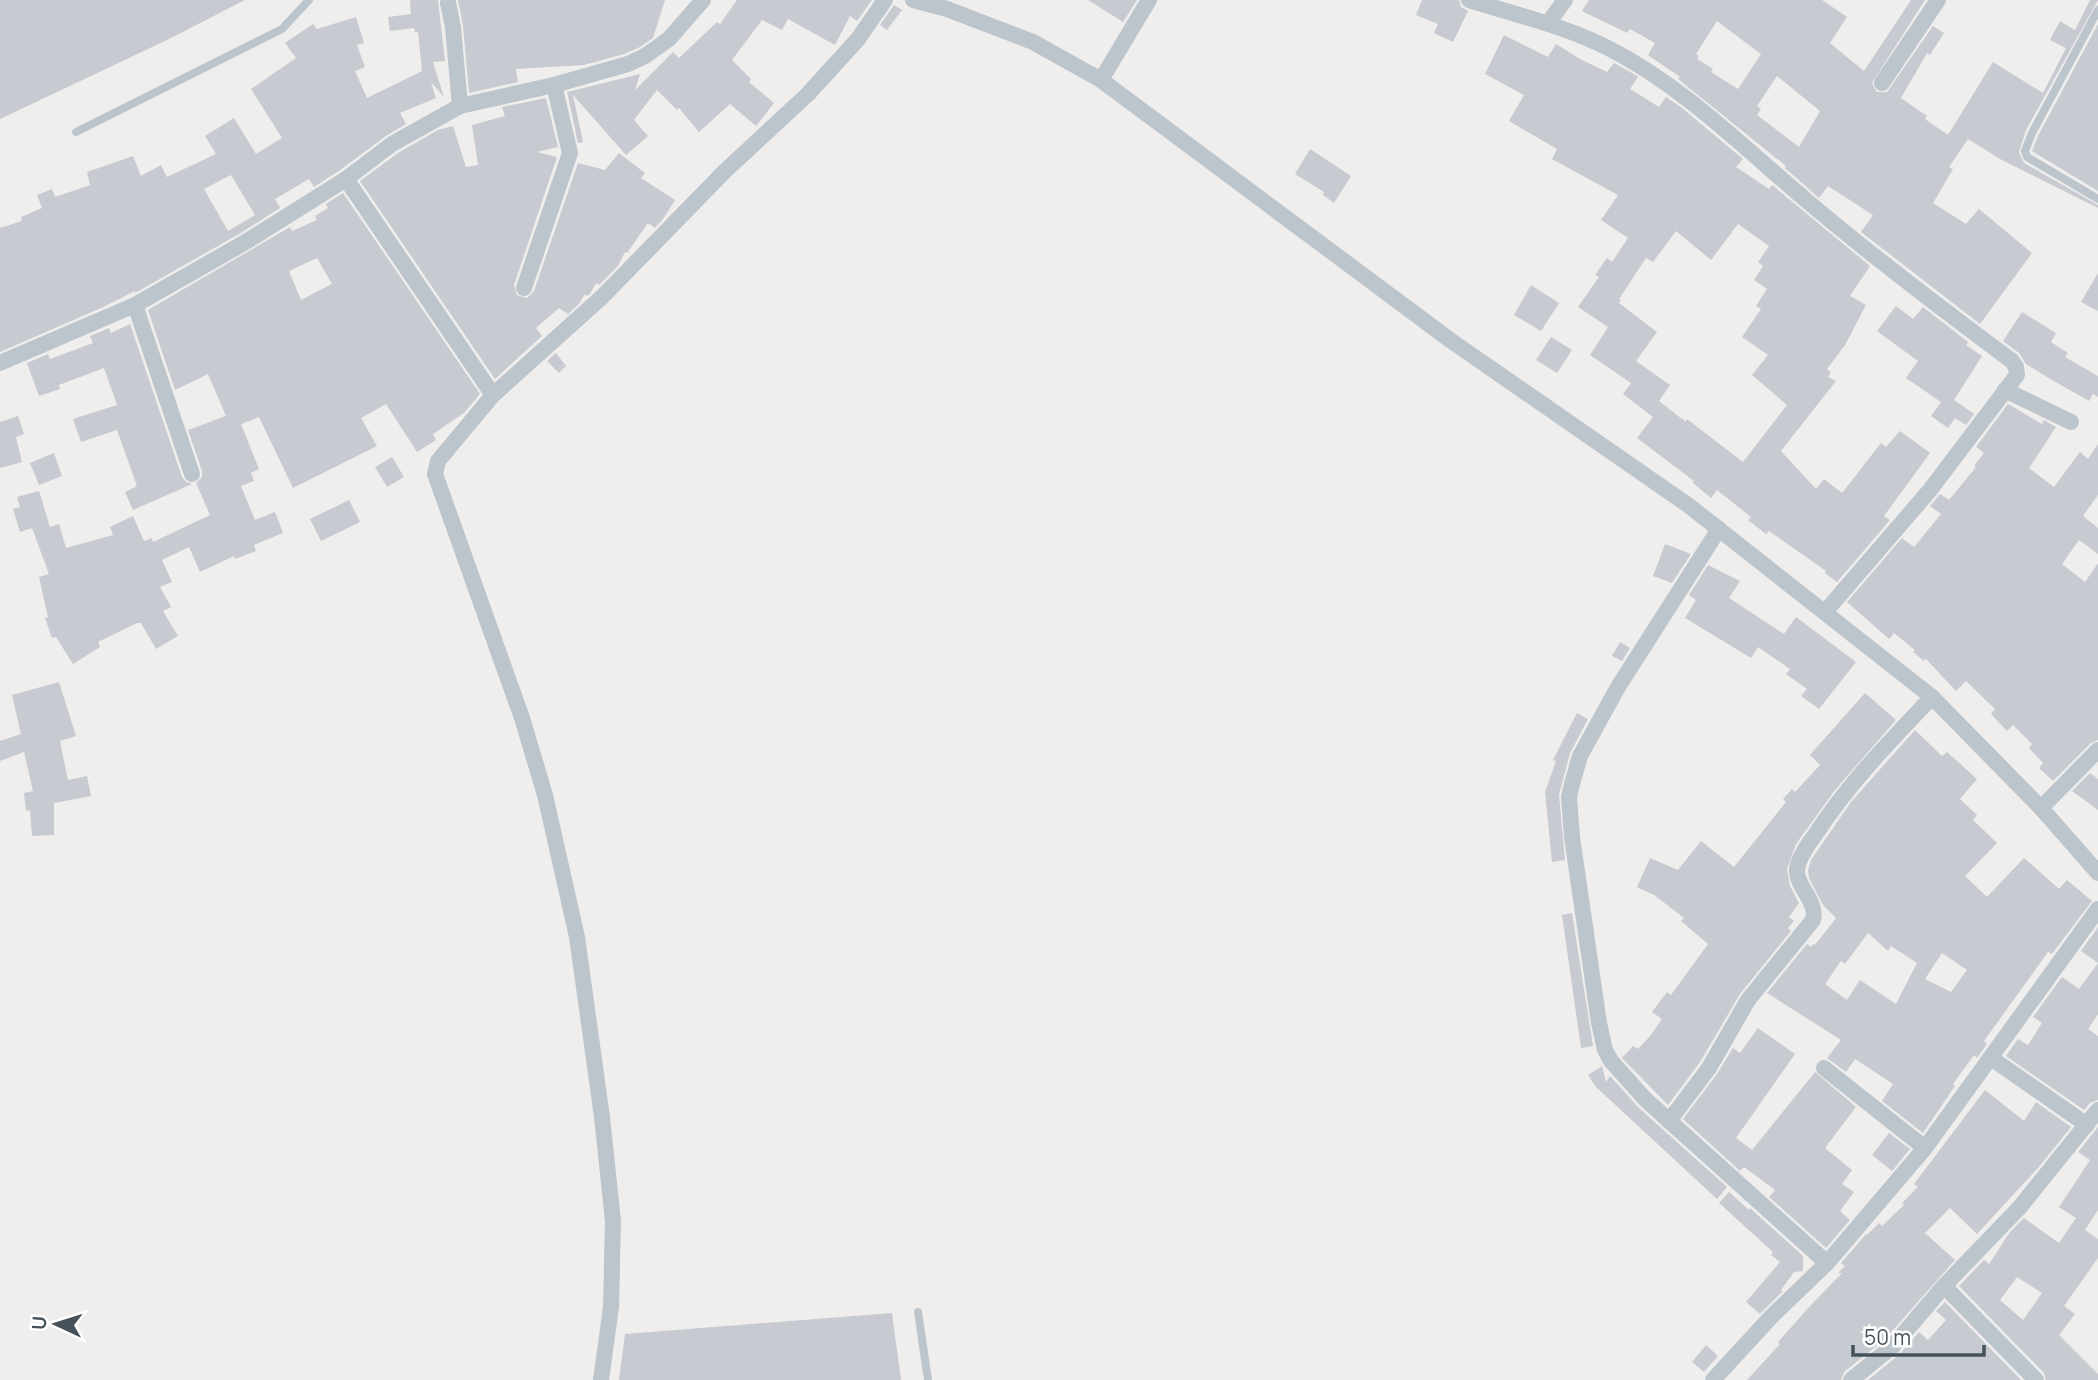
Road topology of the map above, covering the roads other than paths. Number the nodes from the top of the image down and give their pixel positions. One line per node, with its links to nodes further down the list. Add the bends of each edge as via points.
1 (309, 0): 16 (lane, via 282,29)
2 (703, 0): 14 (street, via 669,39 645,56)
3 (885, 0): 23 (street, via 808,94 725,170 602,297)
4 (913, 0): 12 (street, via 1033,42)
5 (1149, 0): 12 (street)
6 (1469, 0): 11 (street)
7 (1565, 0): 11 (street)
8 (1938, 0): 13 (street)
9 (449, 3): 15 (street)
10 (2098, 10): 18 (lane, via 2025,151)
11 (1548, 23): 22 (street, via 1609,48 1672,86 1865,249 2012,361 2017,375)
12 (1101, 80): 26 (street, via 1450,340)
13 (1882, 83)
14 (554, 85): 15 (street); 19 (street, via 570,153)
15 (460, 106): 17 (street, via 392,144)
16 (76, 132)
17 (346, 178): 20 (street); 23 (street)
18 (2098, 199)
19 (524, 288)
20 (135, 305): 21 (street); 25 (street)
21 (0, 363)
22 (2005, 390): 24 (street); 27 (street, via 1930,489)
23 (493, 395): 42 (street, via 438,461 435,474 526,731 577,937 613,1222 611,1307)
24 (2071, 422)
25 (192, 474)
26 (1719, 529): 27 (street); 36 (street, via 1605,710 1580,756 1569,797 1605,1050)
27 (1825, 612): 28 (street)
28 (1932, 697): 30 (street); 36 (street, via 1865,767 1810,843 1797,873 1814,908 1814,919 1748,1000 1709,1068)
29 (2098, 750): 30 (street)
30 (2041, 808): 31 (street)
31 (2098, 873)
32 (2098, 909): 33 (street)
33 (1991, 1058): 37 (street); 38 (street)
34 (1824, 1068): 38 (street)
35 (2098, 1110): 37 (street)
36 (1669, 1121): 39 (street)
37 (2087, 1125): 40 (street, via 2020,1207)
38 (1925, 1148): 39 (street)
39 (1827, 1263): 44 (street)
40 (1944, 1286): 45 (street, via 1893,1346); 46 (street)
41 (918, 1312): 43 (lane)
42 (601, 1380)
43 (928, 1380)
44 (1713, 1380)
45 (1851, 1380)
46 (2036, 1380)

